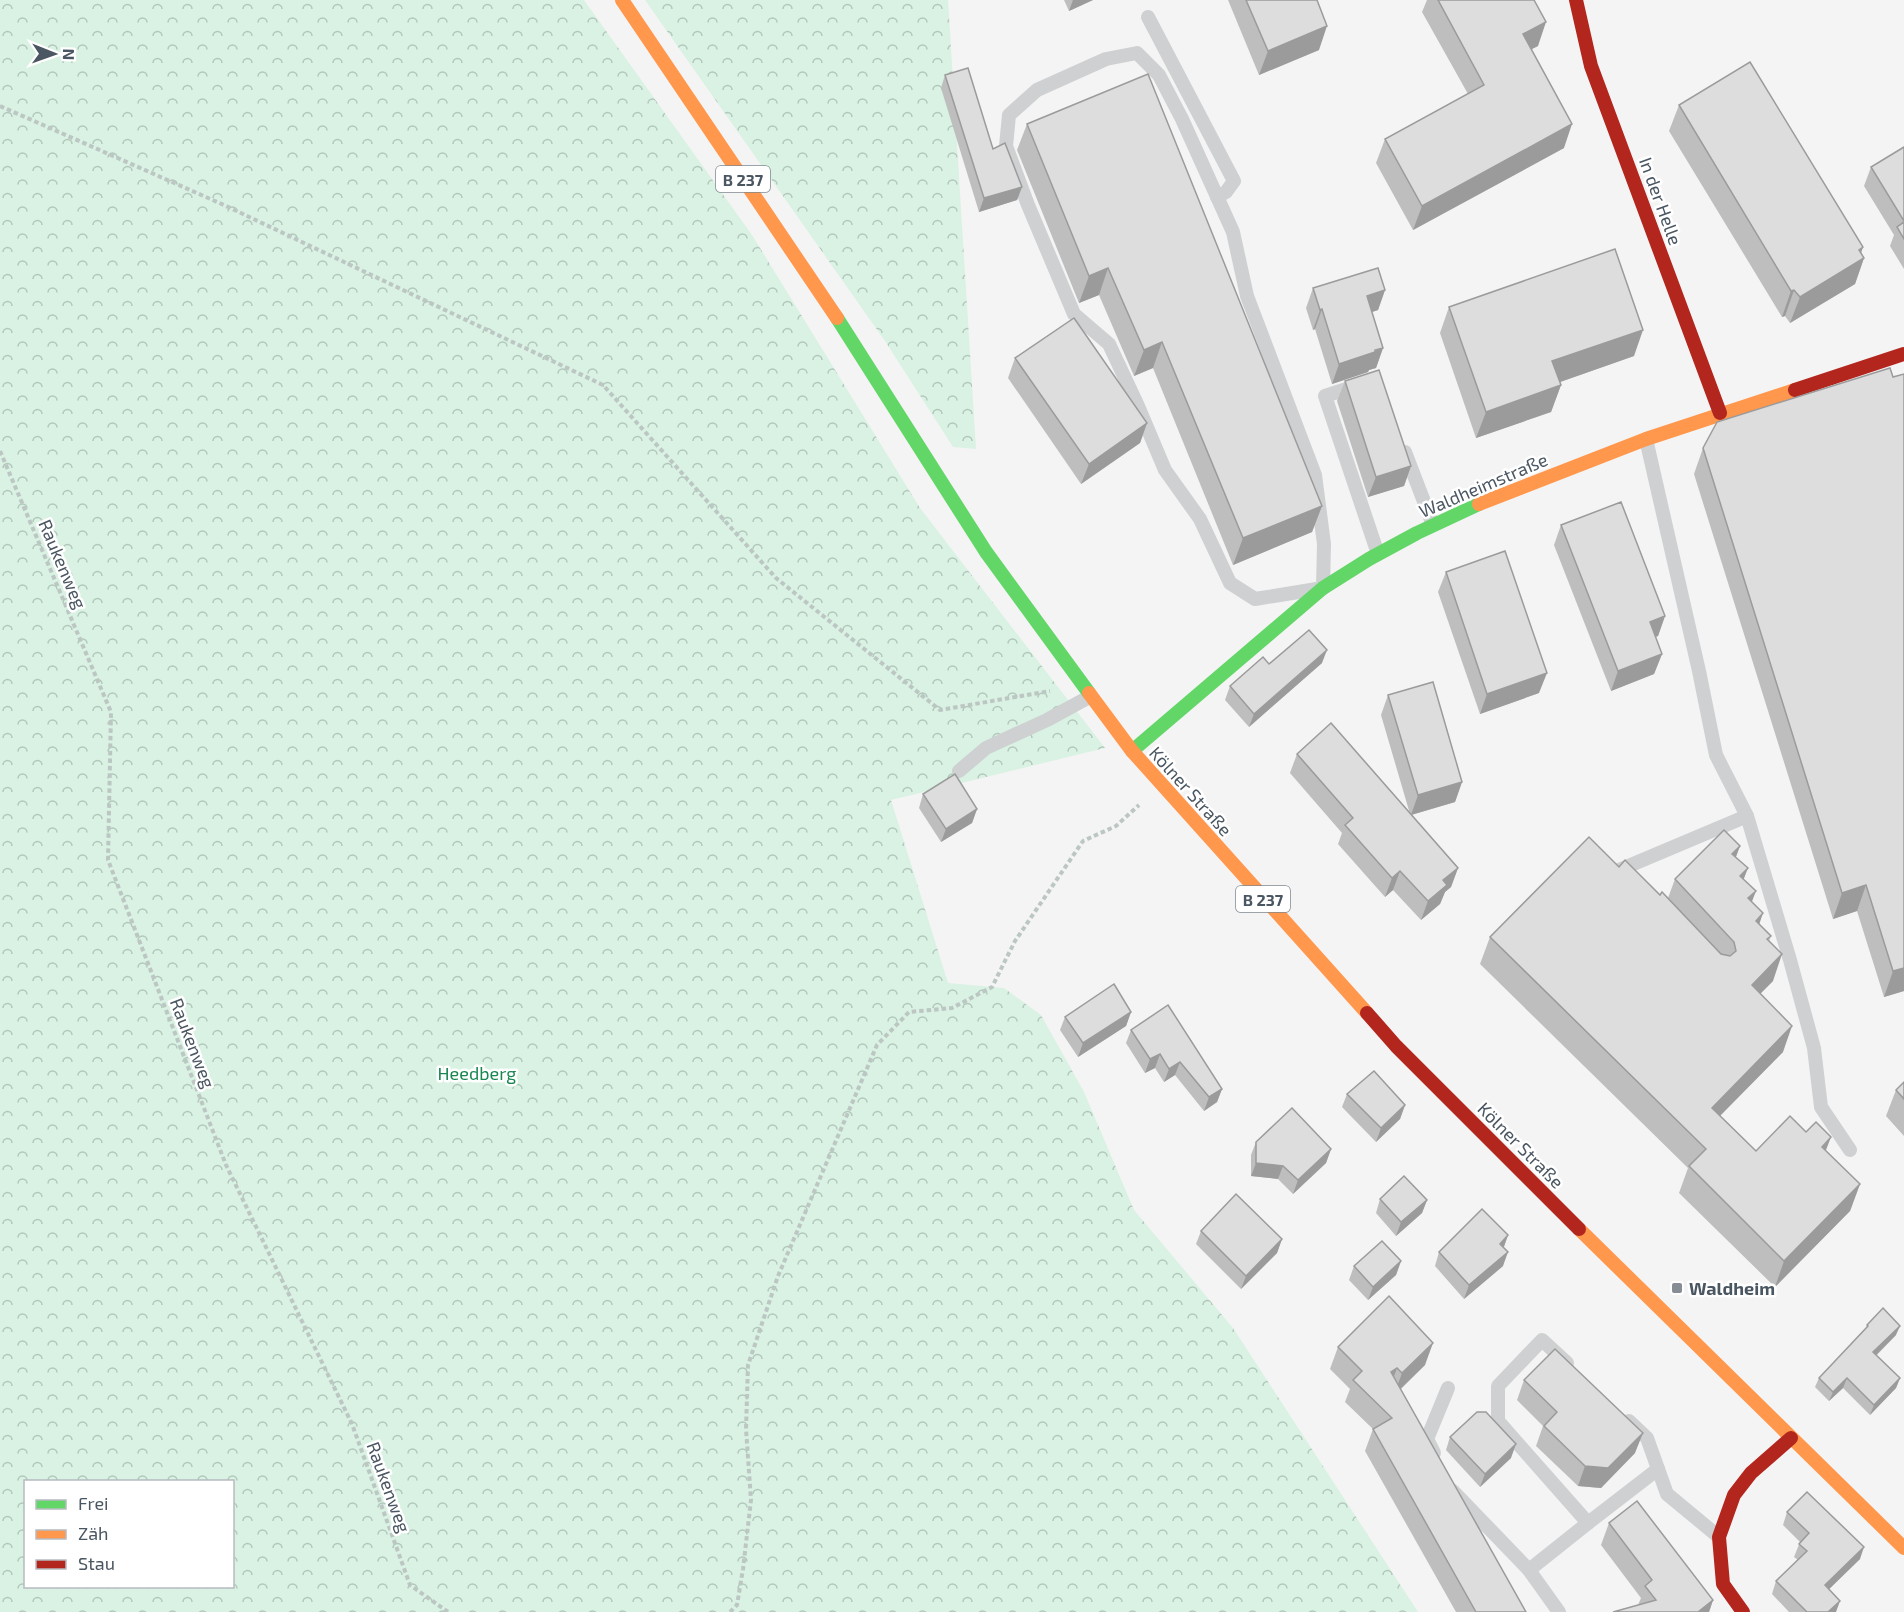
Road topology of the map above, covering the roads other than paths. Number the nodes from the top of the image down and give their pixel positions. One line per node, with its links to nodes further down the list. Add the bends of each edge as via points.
1 (622, 0): 13 (main road, B 237, via 864,358 986,552)
2 (1576, 0): 7 (main road, In der Helle, via 1592,66)
3 (1148, 18): 4 (lane, via 1233,181)
4 (1217, 197): 12 (lane, via 1233,232 1247,296 1315,475 1324,544); 12 (lane, via 1159,75 1137,53 1106,59 1037,90 1009,116 1006,146 1074,314 1109,344 1165,470 1200,519 1230,583 1255,599)
5 (1904, 354): 7 (main road, Waldheimstraße)
6 (1367, 382): 11 (lane, via 1325,396)
7 (1720, 412): 8 (main road, Waldheimstraße)
8 (1646, 439): 10 (main road, Waldheimstraße); 16 (lane, via 1716,755)
9 (1401, 442): 10 (lane)
10 (1433, 525): 11 (main road, Waldheimstraße)
11 (1378, 554): 12 (main road, Waldheimstraße)
12 (1323, 588): 14 (main road, Waldheimstraße)
13 (1087, 691): 14 (main road, B 237); 15 (lane, via 1047,720 986,748)
14 (1131, 751): 22 (main road, Kölner Straße / B 237, via 1396,1046)
15 (959, 771)
16 (1747, 816): 17 (lane, via 1618,870); 18 (lane, via 1814,1048 1821,1107)
17 (1634, 886)
18 (1850, 1150)
19 (1577, 1372): 24 (lane, via 1542,1340 1498,1386 1498,1422)
20 (1449, 1388): 27 (lane, via 1427,1439 1450,1488)
21 (1621, 1413): 23 (lane, via 1647,1438)
22 (1791, 1438): 25 (main road, via 1734,1495); 26 (main road, Kölner Straße / B 237)
23 (1658, 1469): 24 (lane); 25 (lane, via 1667,1494)
24 (1588, 1523): 27 (lane)
25 (1719, 1537): 29 (main road, via 1723,1584)
26 (1904, 1548)
27 (1529, 1570): 28 (lane)
28 (1559, 1612)
29 (1743, 1612)

